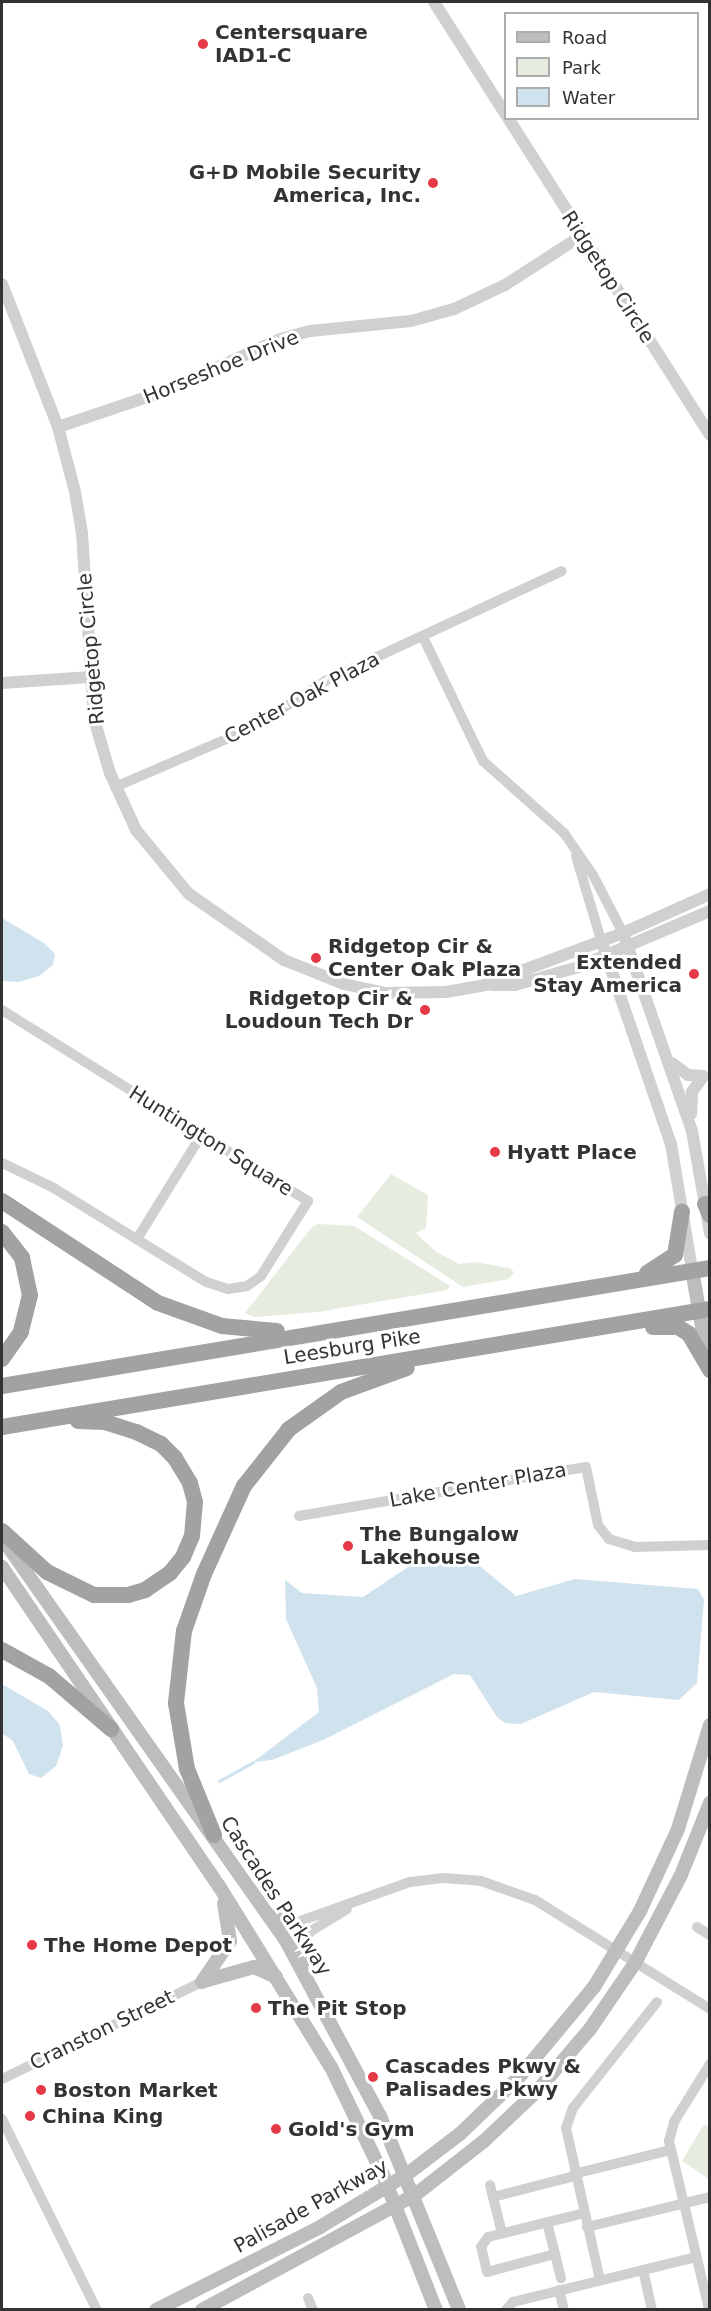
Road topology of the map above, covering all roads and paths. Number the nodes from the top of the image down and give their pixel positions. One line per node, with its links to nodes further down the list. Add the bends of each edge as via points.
1 (434, 2): 2 (street, Ridgetop Circle)
2 (504, 112)
3 (509, 120): 4 (street, Ridgetop Circle)
4 (581, 236): 6 (street, Horseshoe Drive, via 505,285 454,309 411,321 310,331 280,339 165,391); 7 (street, Ridgetop Circle)
5 (2, 284): 6 (street, Ridgetop Circle)
6 (58, 427): 10 (street, Ridgetop Circle, via 82,533)
7 (710, 435)
8 (562, 570): 9 (street, Center Oak Plaza)
9 (423, 637): 12 (street, Center Oak Plaza, via 325,681 254,727); 13 (street, via 483,761 553,820)
10 (91, 677): 11 (street); 12 (street, Ridgetop Circle, via 94,719)
11 (2, 683)
12 (115, 787): 20 (street, Ridgetop Circle, via 136,830 175,880 214,913 284,960 344,984 385,993 446,992)
13 (573, 848): 16 (street, via 593,875); 17 (street)
14 (710, 894): 16 (street, Ridgetop Circle)
15 (710, 911): 18 (street, Ridgetop Circle)
16 (623, 933): 17 (street, Ridgetop Circle); 18 (street)
17 (601, 940): 19 (street); 20 (street, Ridgetop Circle)
18 (628, 948): 19 (street, Ridgetop Circle); 22 (street)
19 (604, 957): 20 (street, Ridgetop Circle, via 524,983); 29 (street, via 671,1144)
20 (484, 985)
21 (3, 1014): 25 (street, Huntington Square)
22 (669, 1060): 23 (street, via 684,1073); 24 (street)
23 (706, 1075): 24 (street, via 692,1092)
24 (692, 1131): 28 (street)
25 (202, 1134): 32 (street); 32 (street, Huntington Square, via 308,1201 261,1276 237,1288 206,1282)
26 (2, 1163): 32 (street, Huntington Square, via 44,1182)
27 (2, 1201): 37 (highway, via 137,1291 176,1311 242,1329)
28 (707, 1209): 31 (street)
29 (682, 1212): 34 (street); 35 (highway, via 675,1255)
30 (2, 1232): 40 (highway, via 22,1258 30,1295 21,1332)
31 (710, 1233)
32 (137, 1239)
33 (710, 1268): 34 (highway, Leesburg Pike)
34 (692, 1270): 35 (highway, Leesburg Pike); 36 (main road)
35 (633, 1280): 37 (highway, Leesburg Pike)
36 (704, 1310): 38 (highway, Leesburg Pike); 41 (main road)
37 (332, 1328): 42 (highway, Leesburg Pike)
38 (586, 1331): 39 (highway, Leesburg Pike); 41 (highway, via 678,1327 697,1343)
39 (487, 1347): 43 (highway, Leesburg Pike); 54 (highway, via 385,1374 341,1392 289,1429 244,1486 187,1618 177,1676 182,1747)
40 (2, 1359)
41 (710, 1369)
42 (2, 1386)
43 (23, 1423): 44 (highway, Leesburg Pike); 46 (highway, via 105,1422 161,1444 190,1483 196,1511 192,1536 183,1557 160,1581 136,1593 111,1597 83,1592 59,1580)
44 (2, 1427)
45 (299, 1516): 48 (street, Lake Center Plaza, via 586,1467 598,1526 609,1539 635,1547)
46 (2, 1530)
47 (2, 1536): 54 (main road, Cascades Parkway)
48 (710, 1545)
49 (2, 1567): 52 (main road)
50 (2, 1650): 52 (highway, via 49,1676)
51 (710, 1725): 62 (main road, Palisade Parkway, via 678,1828)
52 (111, 1729): 55 (main road)
53 (710, 1803): 63 (main road, Palisade Parkway, via 681,1875)
54 (214, 1835): 57 (main road, Cascades Parkway)
55 (219, 1886): 65 (main road); 66 (main road, via 229,1917 230,1941 218,1964)
56 (362, 1899): 58 (street); 61 (street, via 310,1931); 62 (street, via 429,1879 481,1881 534,1900)
57 (270, 1916): 58 (main road); 64 (main road, Cascades Parkway)
58 (292, 1924)
59 (697, 1927): 60 (street)
60 (710, 1935)
61 (303, 1940): 64 (main road, via 300,1950)
62 (617, 1951): 63 (street); 73 (main road, Palisade Parkway, via 571,2018 520,2076 461,2133)
63 (635, 1963): 68 (street); 77 (main road, Palisade Parkway, via 590,2029 537,2091 484,2141)
64 (304, 1972): 73 (main road, Cascades Parkway, via 364,2082)
65 (278, 1979): 66 (main road, via 254,1967); 76 (main road, via 336,2075)
66 (202, 1982): 70 (street, Cranston Street)
67 (657, 2002): 74 (street, via 569,2117 566,2139)
68 (710, 2009)
69 (710, 2064): 72 (street, via 674,2122)
70 (2, 2079)
71 (2, 2119): 94 (street)
72 (670, 2150): 74 (street); 80 (street)
73 (406, 2175): 76 (main road, Palisade Parkway); 77 (main road, Cascades Parkway)
74 (574, 2175): 78 (street); 82 (street)
75 (490, 2185): 78 (street)
76 (387, 2187): 81 (main road); 95 (main road, Palisade Parkway, via 320,2227)
77 (415, 2195): 81 (main road, Palisade Parkway); 99 (main road, Cascades Parkway)
78 (493, 2197): 85 (street)
79 (710, 2197): 80 (street)
80 (682, 2202): 84 (street); 87 (street)
81 (396, 2206): 96 (main road, Palisade Parkway); 98 (main road)
82 (584, 2213): 83 (street); 84 (street)
83 (547, 2222): 85 (street); 86 (street)
84 (587, 2227): 90 (street)
85 (502, 2233): 86 (street, via 483,2242 487,2272)
86 (555, 2254): 89 (street)
87 (696, 2257): 88 (street); 93 (street)
88 (643, 2270): 90 (street); 102 (street)
89 (561, 2278)
90 (600, 2280): 91 (street)
91 (559, 2290): 100 (street, via 513,2302); 101 (street)
92 (308, 2298): 97 (street)
93 (709, 2309)
94 (97, 2310)
95 (156, 2310)
96 (202, 2310)
97 (313, 2310)
98 (436, 2310)
99 (459, 2310)
100 (506, 2310)
101 (564, 2310)
102 (652, 2310)

